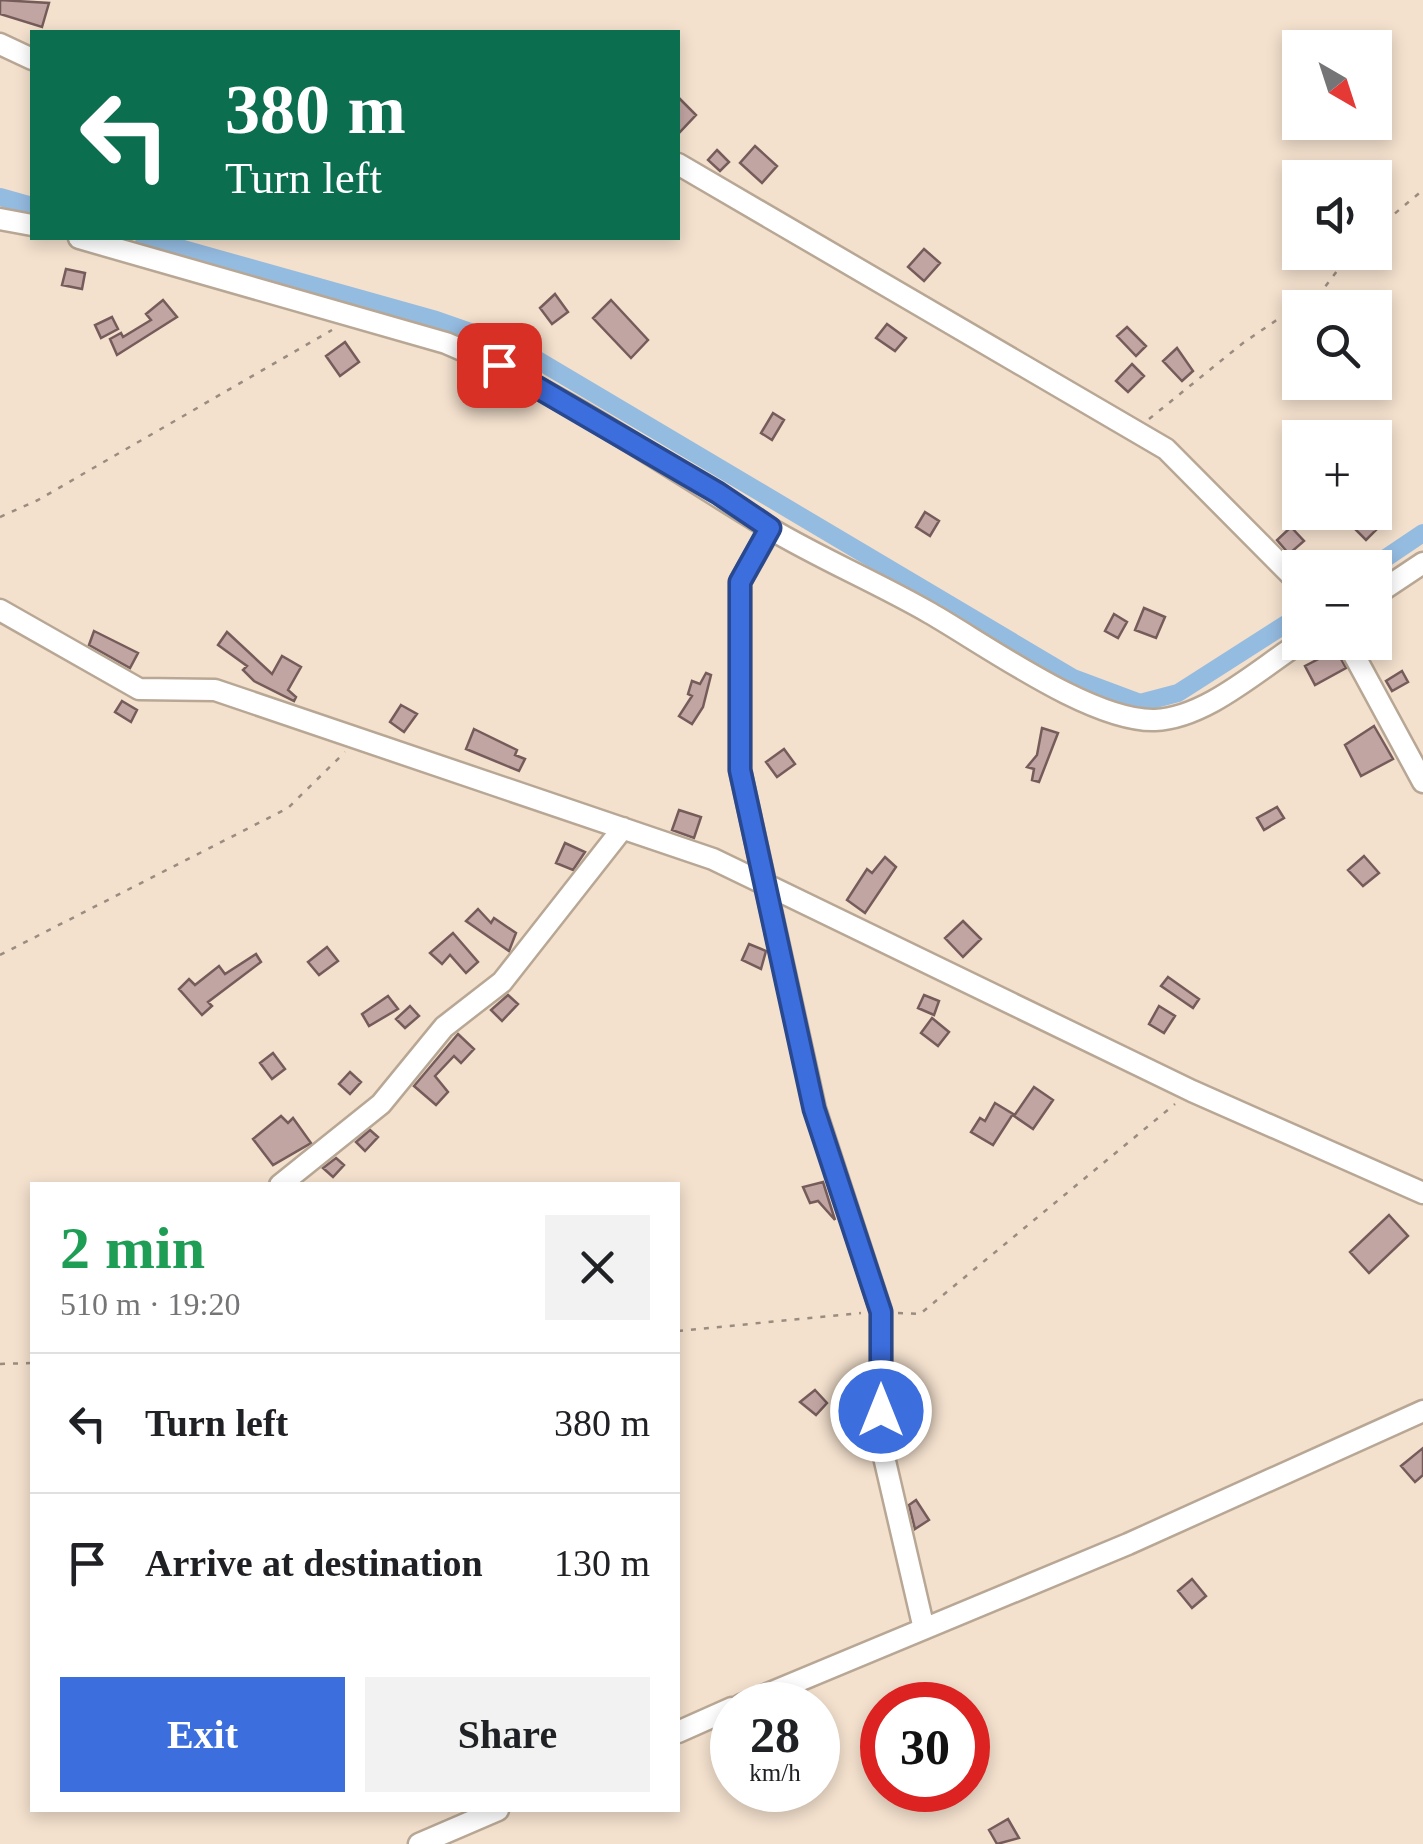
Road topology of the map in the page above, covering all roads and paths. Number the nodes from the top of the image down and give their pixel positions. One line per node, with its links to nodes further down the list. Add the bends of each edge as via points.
1 (0, 44): 2 (street)
2 (30, 57)
3 (680, 165): 11 (street)
4 (1423, 190): 5 (path)
5 (1392, 216)
6 (0, 219): 7 (street)
7 (30, 225)
8 (86, 240): 10 (street)
9 (1337, 270): 11 (path, via 1325,287 1243,342)
10 (354, 316): 12 (path); 13 (street, via 499,365)
11 (1135, 430): 15 (street, via 1166,449)
12 (0, 517)
13 (770, 528): 18 (street, via 1080,699 1127,718 1176,717); 23 (street, via 740,582 738,639 740,770)
14 (1423, 564): 16 (street)
15 (1282, 566)
16 (1392, 584)
17 (0, 610): 20 (street, via 139,689 215,690)
18 (1282, 653)
19 (1357, 660): 21 (street)
20 (357, 740): 22 (street); 24 (path, via 288,808)
21 (1423, 782)
22 (623, 828): 23 (street); 26 (street, via 502,982 444,1027 381,1104)
23 (762, 882): 25 (street); 28 (street, via 814,1109)
24 (0, 955)
25 (1192, 1091): 27 (street); 28 (path, via 920,1314)
26 (284, 1182)
27 (1423, 1193)
28 (881, 1312): 29 (path); 33 (street, via 882,1444)
29 (680, 1331)
30 (30, 1363): 31 (path)
31 (0, 1364)
32 (1423, 1410): 33 (street)
33 (924, 1628): 34 (street)
34 (796, 1682)
35 (710, 1718): 36 (street)
36 (680, 1731)
37 (493, 1812): 38 (street)
38 (420, 1844)

